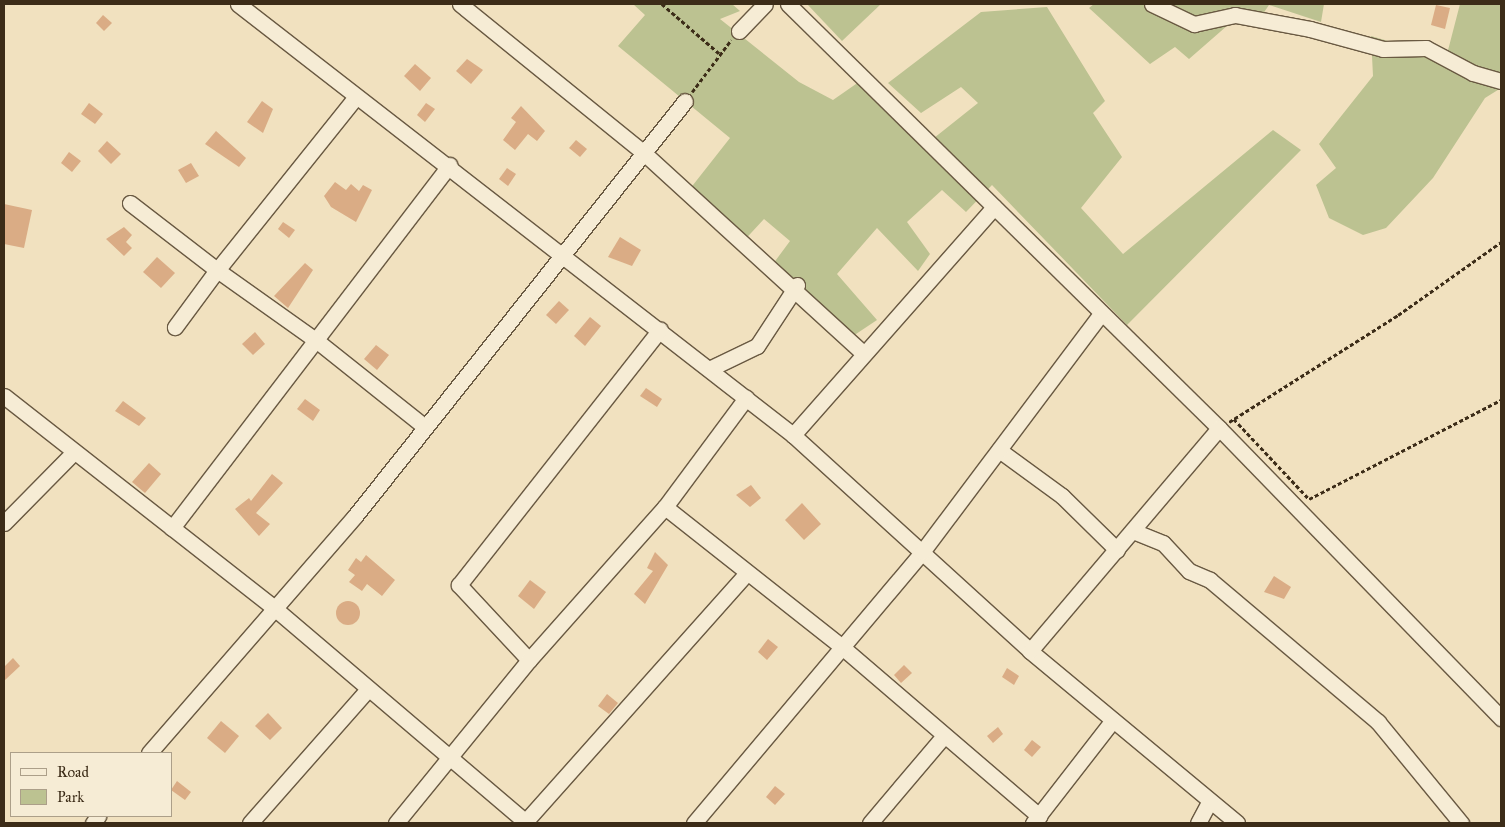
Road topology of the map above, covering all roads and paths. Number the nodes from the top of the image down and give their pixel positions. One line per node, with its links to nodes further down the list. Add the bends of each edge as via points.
1 (238, 4): 10 (street)
2 (460, 4): 12 (street)
3 (662, 4): 8 (path)
4 (765, 4): 7 (street)
5 (788, 4): 15 (street)
6 (1152, 4): 9 (street, via 1194,24 1235,15 1310,29 1383,49 1426,48 1473,73)
7 (739, 31): 8 (path)
8 (720, 54): 11 (path)
9 (1501, 80)
10 (356, 98): 13 (street); 18 (street)
11 (685, 101): 12 (street)
12 (645, 154): 17 (street); 19 (street)
13 (450, 165): 17 (street); 23 (street)
14 (130, 203): 18 (street)
15 (994, 206): 20 (street); 24 (street)
16 (1501, 242): 29 (path, via 1398,315)
17 (559, 255): 22 (street); 30 (street)
18 (217, 270): 21 (street); 23 (street)
19 (794, 287): 24 (street); 25 (street, via 757,346)
20 (1101, 314): 31 (street); 33 (street)
21 (175, 327)
22 (660, 330): 25 (street); 45 (street, via 459,585)
23 (317, 341): 30 (street); 37 (street)
24 (862, 352): 32 (street)
25 (709, 369): 27 (street)
26 (4, 396): 34 (street)
27 (746, 398): 32 (street); 35 (street)
28 (1501, 400): 29 (path, via 1310,499)
29 (1234, 419): 31 (path)
30 (424, 426): 42 (street, via 355,516)
31 (1219, 428): 38 (street); 47 (street)
32 (793, 436): 40 (street)
33 (999, 450): 39 (street, via 1062,496); 40 (street)
34 (74, 452): 36 (street); 37 (street)
35 (665, 507): 41 (street); 45 (street)
36 (4, 523)
37 (172, 528): 42 (street)
38 (1133, 531): 39 (street); 61 (street, via 1163,543 1189,571 1210,580 1378,722)
39 (1117, 550): 44 (street)
40 (922, 552): 43 (street); 44 (street)
41 (746, 574): 43 (street); 56 (street)
42 (273, 607): 46 (street); 50 (street)
43 (842, 647): 49 (street); 57 (street)
44 (1030, 651): 48 (street)
45 (529, 660): 51 (street)
46 (368, 690): 51 (street); 54 (street)
47 (1501, 718)
48 (1113, 720): 52 (street); 53 (street)
49 (942, 738): 53 (street); 58 (street)
50 (150, 752)
51 (449, 758): 55 (street); 56 (street)
52 (1209, 802): 59 (street); 60 (street)
53 (1036, 820)
54 (250, 823)
55 (396, 823)
56 (526, 823)
57 (694, 823)
58 (870, 823)
59 (1198, 823)
60 (1237, 823)
61 (1461, 823)

